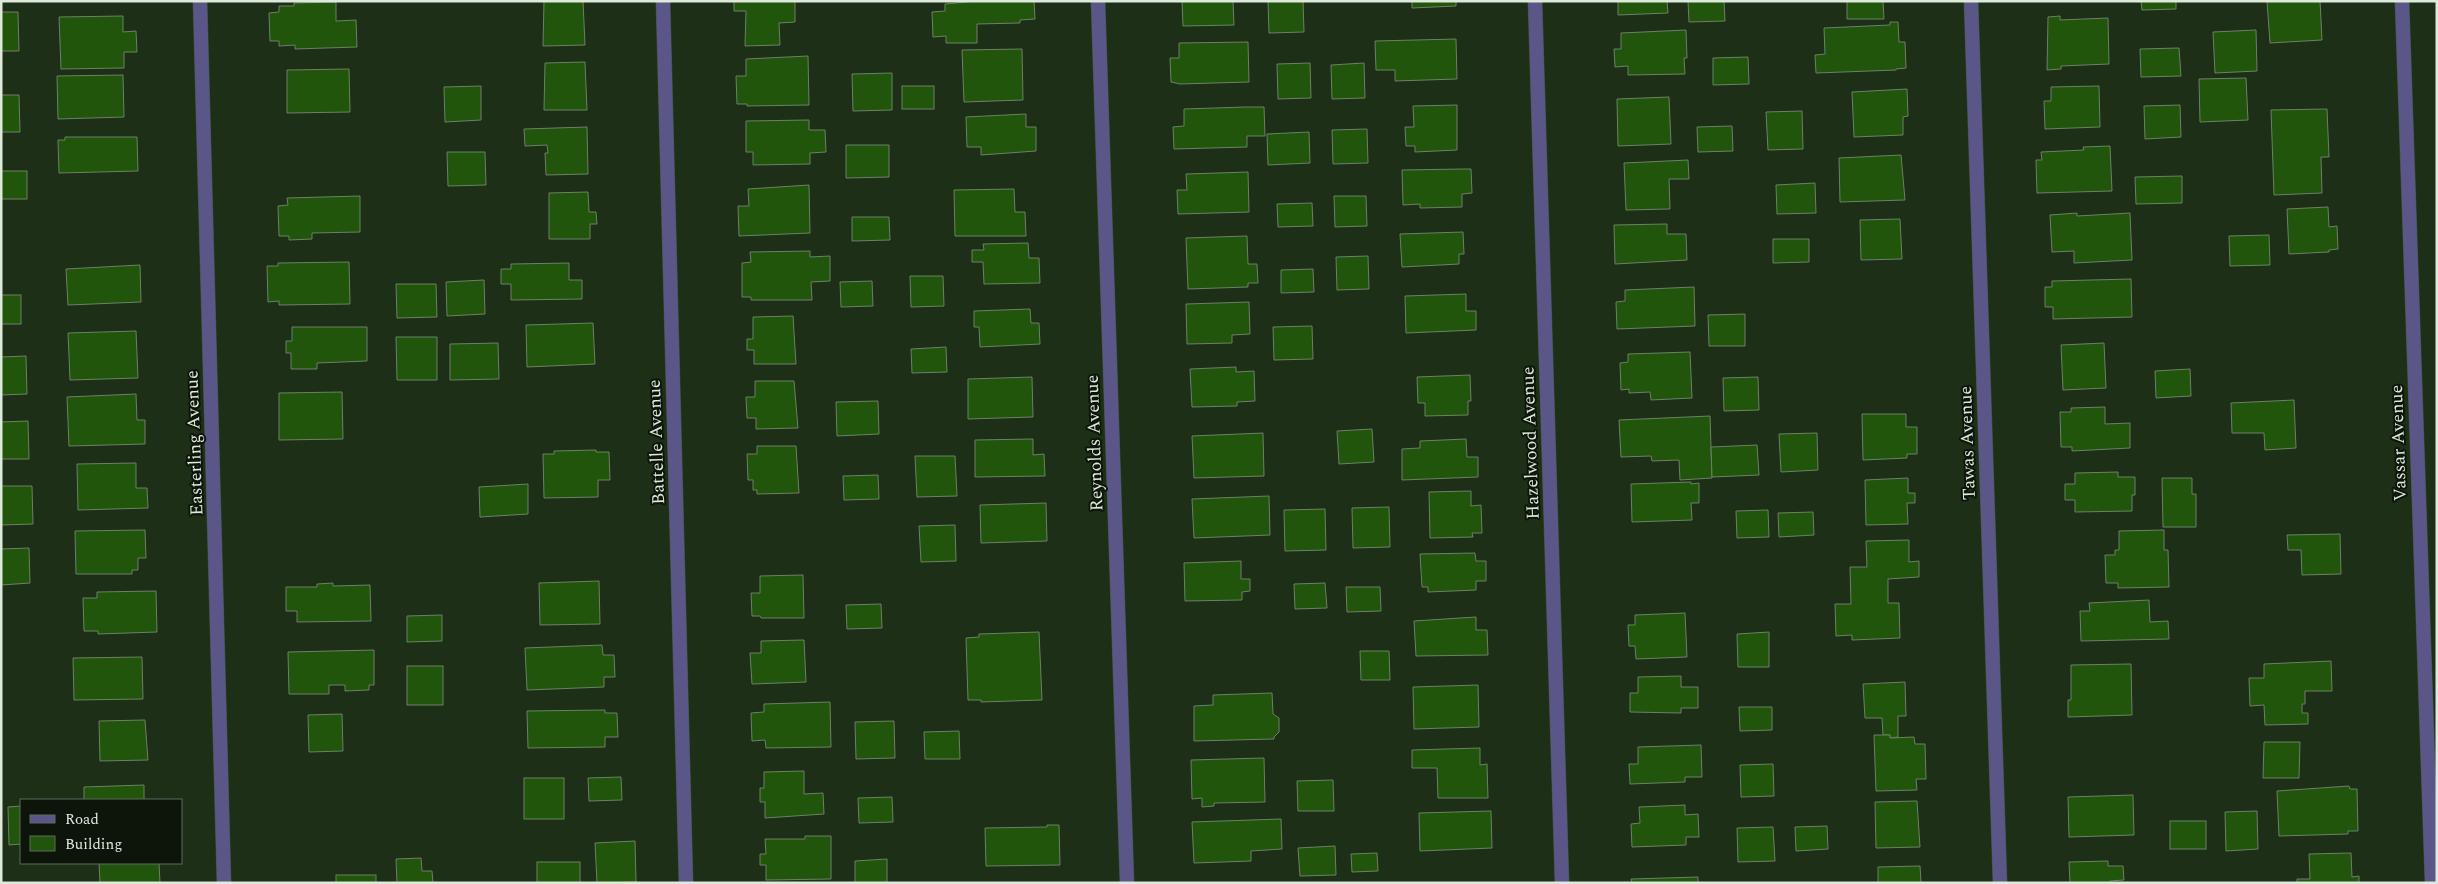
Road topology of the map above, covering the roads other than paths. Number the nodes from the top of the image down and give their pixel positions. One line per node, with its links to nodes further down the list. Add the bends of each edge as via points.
1 (200, 1): 7 (street, Easterling Avenue)
2 (663, 1): 8 (street, Battelle Avenue)
3 (1098, 1): 9 (street, Reynolds Avenue)
4 (1535, 1): 10 (street, Hazelwood Avenue)
5 (1971, 1): 11 (street, Tawas Avenue)
6 (2402, 1): 12 (street, Vassar Avenue)
7 (224, 883)
8 (686, 883)
9 (1127, 883)
10 (1562, 883)
11 (2000, 883)
12 (2432, 883)

